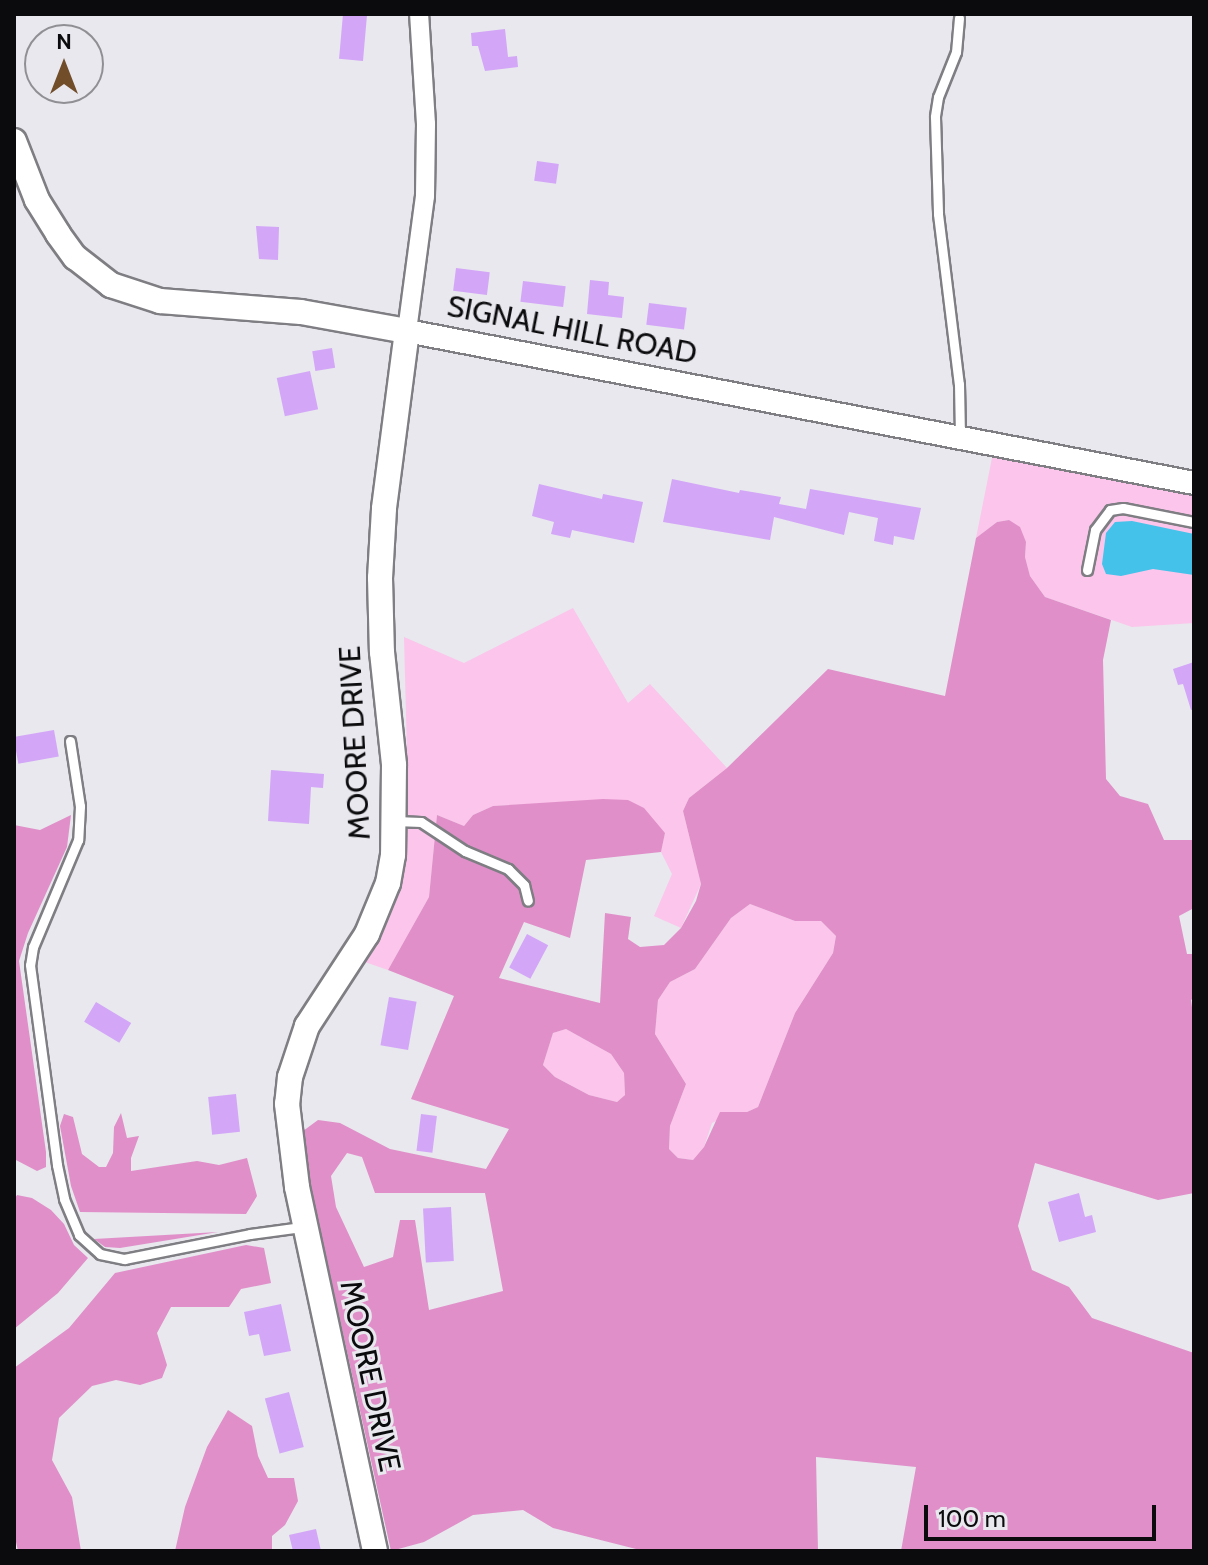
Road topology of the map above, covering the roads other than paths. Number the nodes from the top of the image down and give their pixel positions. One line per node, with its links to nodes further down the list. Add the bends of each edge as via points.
1 (419, 14): 4 (street, via 425,196)
2 (959, 18): 5 (lane, via 956,52 935,117 938,214 959,384)
3 (14, 141): 4 (main road, SIGNAL HILL ROAD, via 37,200 58,234 75,257 111,285 160,301 301,312)
4 (407, 331): 5 (street, SIGNAL HILL ROAD); 10 (main road, MOORE DRIVE, via 380,578)
5 (960, 438): 6 (street, SIGNAL HILL ROAD)
6 (1194, 483)
7 (1194, 522): 8 (lane, via 1134,506 1116,508 1095,530)
8 (1087, 570)
9 (70, 741): 12 (lane, via 80,806 78,840 30,965 57,1165 79,1235 100,1254 124,1259)
10 (395, 821): 11 (lane, via 421,822 465,851 508,869 524,885); 12 (main road, MOORE DRIVE, via 393,855 379,909 307,1026 290,1077 288,1130)
11 (528, 901)
12 (306, 1227): 13 (main road, MOORE DRIVE)
13 (375, 1551)

